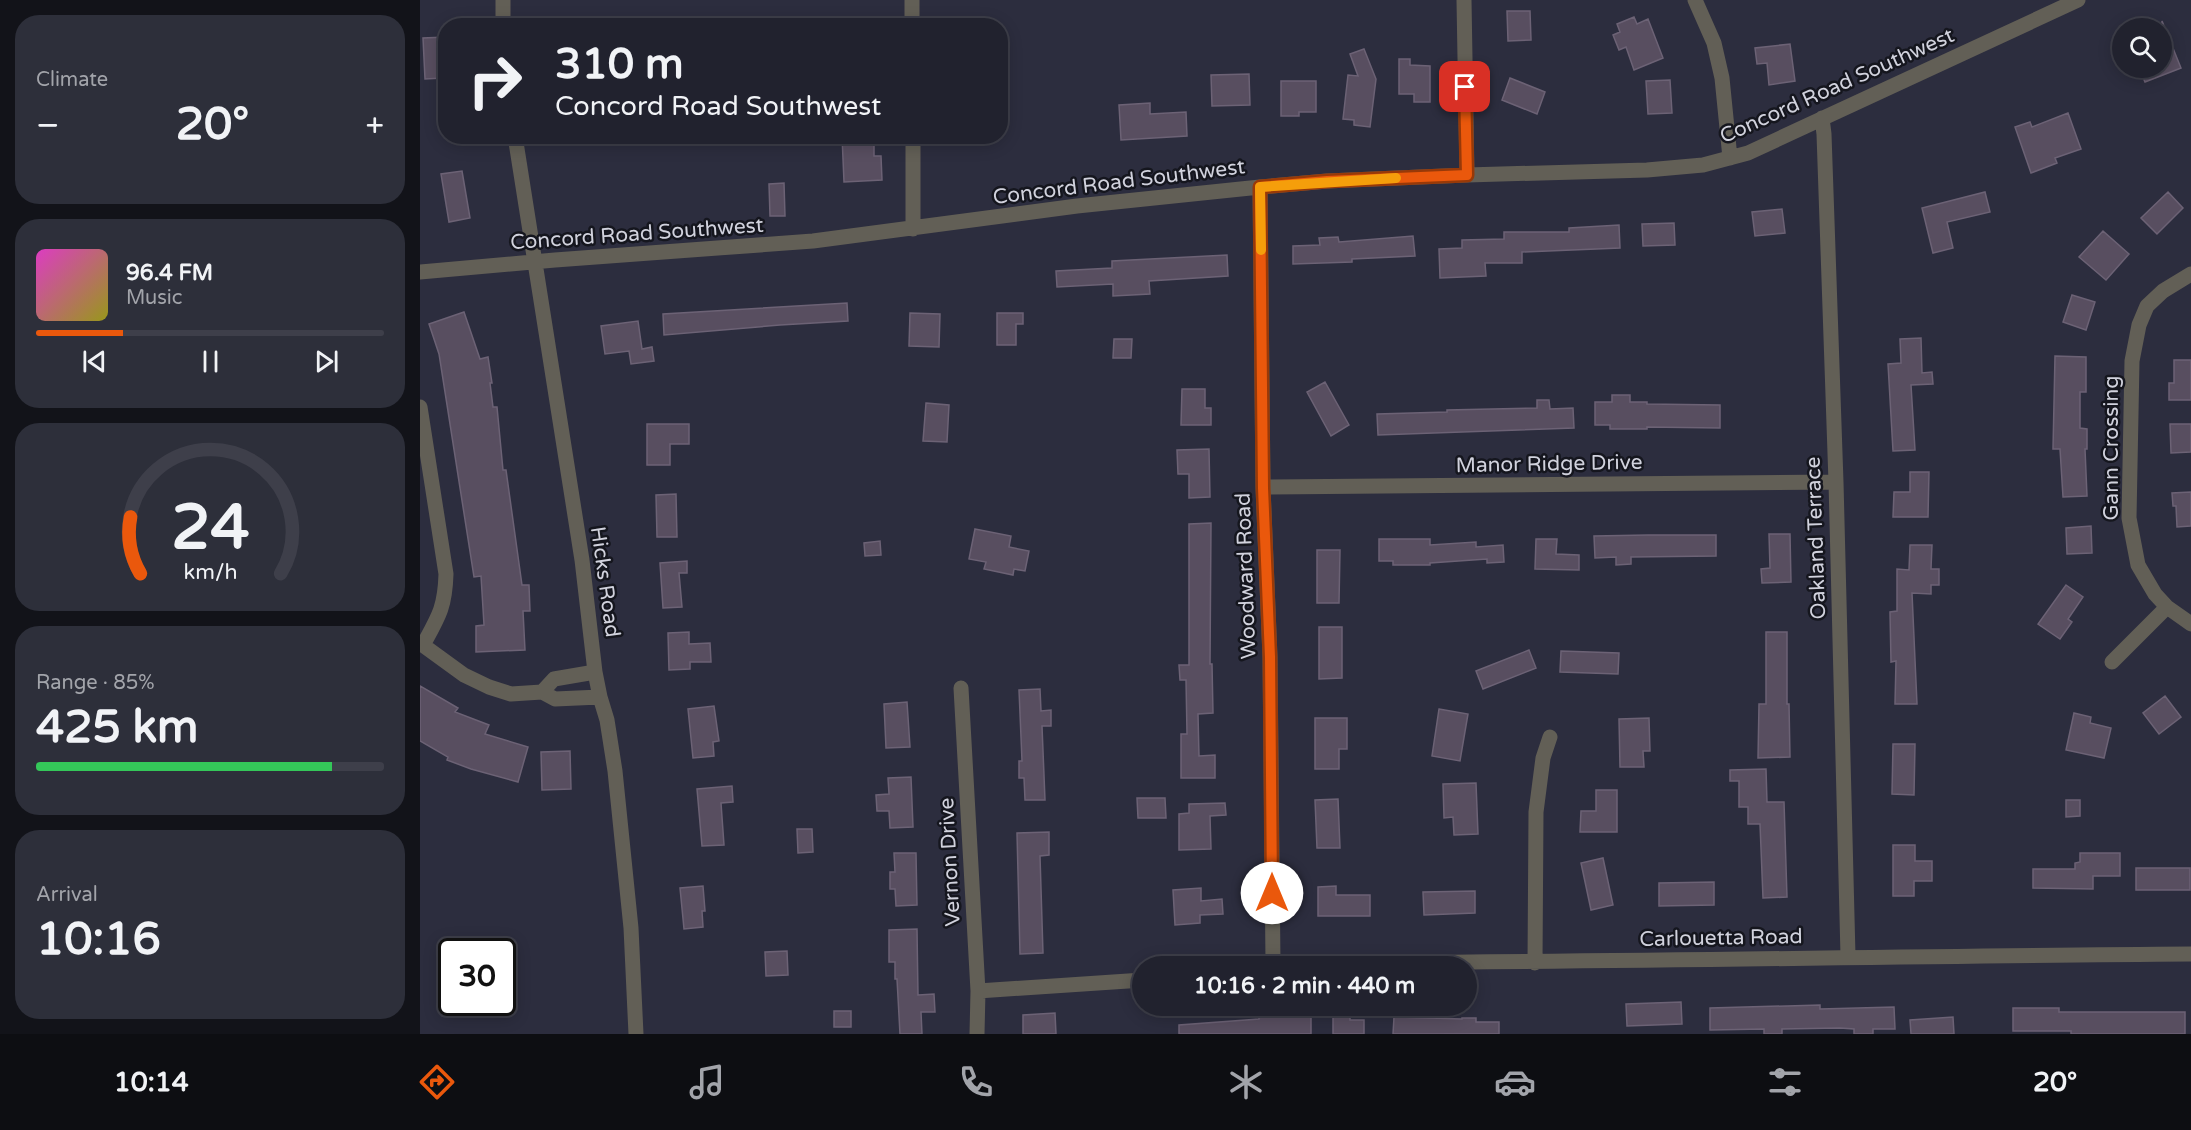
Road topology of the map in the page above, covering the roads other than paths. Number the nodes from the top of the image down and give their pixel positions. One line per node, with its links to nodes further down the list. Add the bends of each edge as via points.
1 (503, 0): 6 (street)
2 (912, 0): 7 (street)
3 (1464, 0): 12 (street)
4 (1695, 0): 11 (street, via 1714,43)
5 (2078, 0): 8 (street, Concord Road Southwest)
6 (503, 18)
7 (912, 18)
8 (1822, 118): 11 (street, Concord Road Southwest); 19 (street, Oakland Terrace)
9 (516, 144): 15 (street, Hicks Road)
10 (913, 144): 14 (street)
11 (1730, 158): 12 (street, Concord Road Southwest, via 1703,165 1647,170)
12 (1467, 175): 13 (street, Concord Road Southwest)
13 (1260, 187): 14 (street, Concord Road Southwest, via 1077,206); 20 (street, Woodward Road)
14 (913, 229): 15 (street, Concord Road Southwest, via 759,246)
15 (534, 262): 16 (street, Concord Road Southwest); 25 (street, Hicks Road)
16 (420, 272)
17 (2191, 274): 21 (street, Gann Crossing, via 2163,291 2148,306 2139,325 2132,361 2132,542 2138,565)
18 (420, 407): 23 (street, via 446,574 445,600)
19 (1836, 482): 20 (street, Manor Ridge Drive); 32 (street, Oakland Terrace)
20 (1263, 488): 31 (street, Woodward Road, via 1270,657)
21 (2167, 607): 22 (street, Gann Crossing); 24 (street)
22 (2191, 624)
23 (422, 644): 27 (street, via 464,675 489,687 511,694)
24 (2112, 662)
25 (596, 672): 27 (street, via 554,680); 28 (street, Hicks Road)
26 (962, 688): 36 (street, Vernon Drive)
27 (542, 692): 28 (street, via 555,699)
28 (600, 698): 37 (street, Hicks Road, via 607,720 626,865)
29 (1550, 737): 34 (street, via 1543,758 1536,812)
30 (2191, 954): 32 (street, Carlouetta Road)
31 (1273, 956)
32 (1848, 956): 34 (street, Carlouetta Road)
33 (1477, 963): 34 (street, Carlouetta Road)
34 (1535, 963)
35 (1132, 981): 36 (street)
36 (978, 991): 38 (street, Vernon Drive)
37 (636, 1034)
38 (977, 1034)

